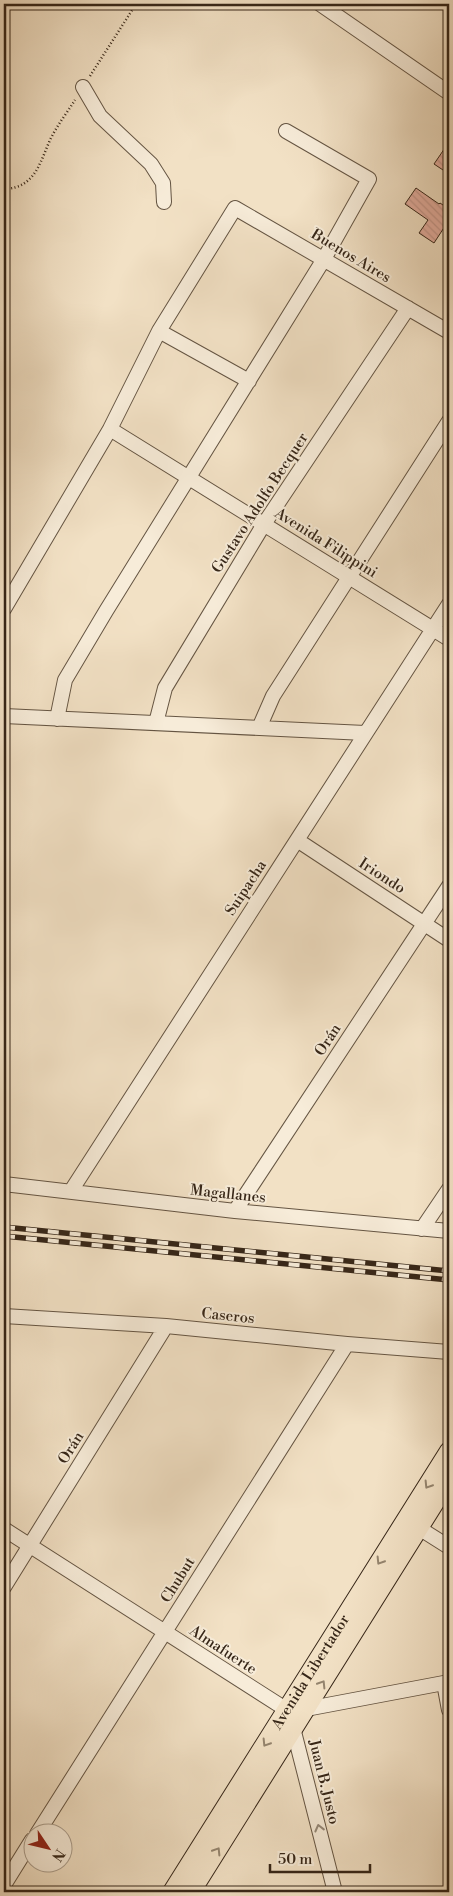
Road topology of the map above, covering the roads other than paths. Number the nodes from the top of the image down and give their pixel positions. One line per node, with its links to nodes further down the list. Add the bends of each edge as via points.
1 (320, 4): 3 (street)
2 (83, 88): 5 (street, via 100,116 151,164 163,183)
3 (449, 93)
4 (286, 131): 6 (street, via 369,179)
5 (164, 202)
6 (324, 258): 7 (street, Buenos Aires); 8 (street, Buenos Aires, via 236,208); 10 (street)
7 (408, 308): 9 (street, Buenos Aires); 14 (street, Gustavo Adolfo Becquer)
8 (159, 330): 10 (street); 12 (street)
9 (449, 332)
10 (249, 381): 13 (street)
11 (449, 420): 15 (street)
12 (110, 428): 13 (street, Avenida Filippini); 17 (street)
13 (190, 478): 14 (street, Avenida Filippini); 21 (street, via 66,680)
14 (264, 524): 15 (street, Avenida Filippini); 22 (street, Gustavo Adolfo Becquer, via 165,688)
15 (349, 576): 18 (street, Avenida Filippini); 23 (street, via 273,696)
16 (449, 604): 18 (street, Suipacha)
17 (4, 609)
18 (433, 628): 19 (street, Avenida Filippini); 24 (street, Suipacha)
19 (449, 638)
20 (4, 716): 21 (street)
21 (57, 719): 22 (street)
22 (156, 723): 23 (street)
23 (259, 728): 24 (street)
24 (365, 734): 25 (street, Suipacha)
25 (297, 840): 27 (street, Iriondo); 31 (street, Suipacha)
26 (449, 886): 27 (street, Orán)
27 (424, 924): 28 (street, Iriondo); 32 (street, Orán)
28 (449, 940)
29 (4, 1184): 31 (street, Magallanes)
30 (449, 1189): 33 (street)
31 (71, 1191): 32 (street, Magallanes)
32 (235, 1211): 33 (street, Magallanes)
33 (422, 1230): 34 (street, Magallanes)
34 (449, 1231)
35 (4, 1316): 36 (street, Caseros)
36 (166, 1326): 37 (street, Caseros); 43 (street, Orán)
37 (347, 1344): 38 (street, Caseros); 46 (street, Chubut)
38 (449, 1352)
39 (449, 1451): 41 (main road, Avenida Libertador, one-way to 41)
40 (449, 1480): 41 (main road, Avenida Libertador)
41 (413, 1524): 44 (street); 48 (main road, Avenida Libertador, one-way to 41); 49 (main road, Avenida Libertador, one-way to 49)
42 (4, 1529): 43 (street, Almafuerte)
43 (30, 1545): 45 (street, Orán); 46 (street, Almafuerte)
44 (449, 1547)
45 (4, 1587)
46 (165, 1632): 49 (street, Almafuerte); 52 (street, Chubut)
47 (447, 1683): 48 (street); 50 (street)
48 (306, 1709): 49 (street); 51 (main road, Avenida Libertador)
49 (287, 1710): 51 (street, Juan B. Justo); 55 (main road, Avenida Libertador, one-way to 55)
50 (449, 1710)
51 (293, 1728): 56 (main road, Avenida Libertador, one-way to 51); 57 (street, Juan B. Justo, one-way to 51)
52 (43, 1824)
53 (22, 1856): 54 (street)
54 (4, 1885)
55 (172, 1892)
56 (191, 1892)
57 (335, 1892)

